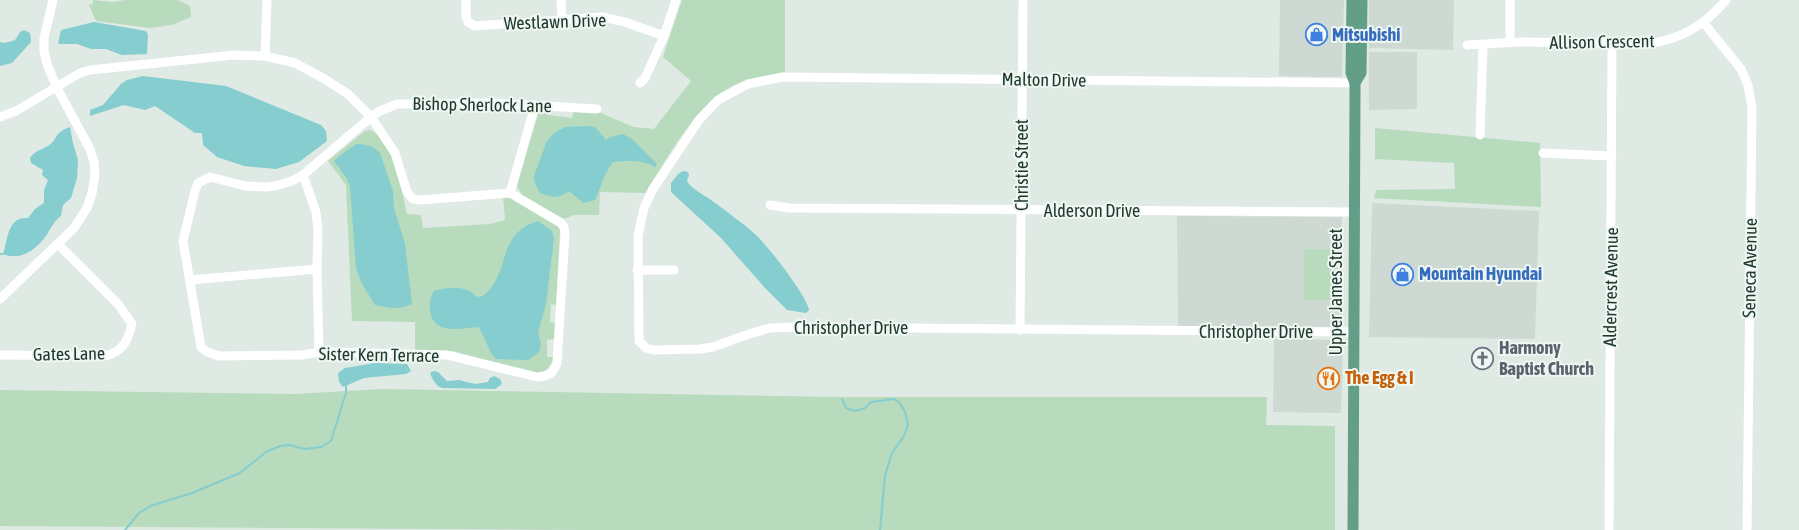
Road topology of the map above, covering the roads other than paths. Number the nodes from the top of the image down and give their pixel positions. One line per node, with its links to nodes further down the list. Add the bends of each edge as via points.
1 (53, 0): 22 (street, via 44,51)
2 (267, 0): 18 (street)
3 (466, 0): 11 (street, Westlawn Drive, via 468,22 475,26)
4 (561, 0): 11 (street)
5 (676, 0): 13 (street)
6 (1023, 0): 19 (street, Christie Street)
7 (1352, 0): 21 (main road, Upper James Street, via 1351,73)
8 (1362, 0): 21 (main road, Upper James Street, via 1361,73)
9 (1510, 0): 14 (street)
10 (1726, 0): 12 (street, Allison Crescent)
11 (562, 18): 13 (street, Westlawn Drive, via 602,16)
12 (1703, 22): 15 (street, Allison Crescent, via 1668,40 1648,44); 48 (street, Seneca Avenue, via 1741,69 1752,108)
13 (664, 36): 20 (street)
14 (1510, 42): 15 (street, Allison Crescent); 17 (street, Allison Crescent)
15 (1612, 44): 30 (street, Aldercrest Avenue)
16 (1467, 45): 17 (street, Allison Crescent)
17 (1483, 45): 28 (street)
18 (265, 56): 22 (street, via 218,56 90,70); 27 (street, via 294,63 323,78 348,94)
19 (1022, 80): 21 (street, Malton Drive); 23 (street, Malton Drive, via 783,77 748,84); 34 (street, Christie Street)
20 (640, 84)
21 (1355, 84): 35 (main road, Upper James Street)
22 (57, 88): 26 (street); 36 (street, via 90,149 95,175 88,208)
23 (734, 91): 38 (street, Christopher Drive, via 718,100 699,120 653,189 640,222)
24 (535, 104): 25 (street, Bishop Sherlock Lane); 27 (street, Bishop Sherlock Lane, via 397,104); 32 (street)
25 (597, 109)
26 (0, 117)
27 (371, 117): 31 (street, Bishop Sherlock Lane); 32 (street, via 394,153 407,192 413,198)
28 (1480, 135)
29 (1543, 153): 30 (street)
30 (1612, 156): 47 (street, Aldercrest Avenue)
31 (303, 175): 37 (street, via 318,230); 40 (street, Bishop Sherlock Lane, via 266,187 245,186 210,177 198,182 184,232)
32 (510, 192): 44 (street, Sister Kern Terrace, via 564,227 554,372 537,377 447,355)
33 (770, 205): 34 (street, Alderson Drive, via 788,208)
34 (1022, 210): 35 (street, Alderson Drive); 42 (street, Christie Street)
35 (1354, 212): 43 (main road, Upper James Street)
36 (58, 244): 41 (street); 45 (street, Gates Lane, via 118,304 132,324 125,345 104,356)
37 (317, 269): 40 (street); 44 (street)
38 (637, 270): 39 (street); 42 (street, Christopher Drive, via 639,341 653,350 713,347 770,328 787,327)
39 (674, 270)
40 (190, 280): 44 (street, Sister Kern Terrace, via 199,341 209,353 225,356)
41 (0, 299)
42 (1020, 330): 43 (street, Christopher Drive)
43 (1353, 332): 46 (main road, Upper James Street)
44 (319, 352)
45 (0, 355)
46 (1353, 530)
47 (1609, 530)
48 (1747, 530)

